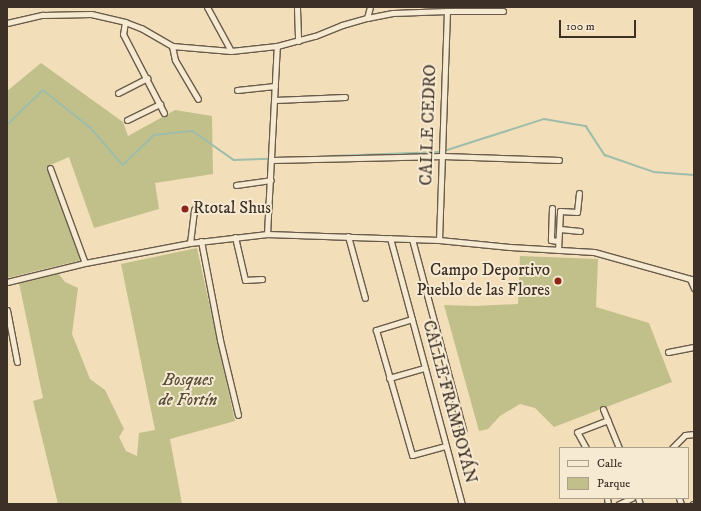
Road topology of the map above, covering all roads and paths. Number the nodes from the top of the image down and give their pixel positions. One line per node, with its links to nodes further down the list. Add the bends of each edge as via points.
1 (206, 7): 12 (street)
2 (370, 7): 6 (street)
3 (297, 8): 9 (street)
4 (447, 11): 5 (street); 6 (street, via 394,13); 23 (street, CALLE CEDRO)
5 (503, 11)
6 (367, 18): 9 (street)
7 (125, 22): 8 (street, via 91,14 43,14); 10 (street); 13 (street, via 122,34)
8 (7, 23)
9 (298, 41): 11 (street)
10 (172, 46): 12 (street); 18 (street, via 174,60)
11 (277, 46): 12 (street); 14 (street)
12 (230, 51)
13 (147, 78): 16 (street); 20 (street)
14 (275, 86): 15 (street); 19 (street)
15 (237, 90)
16 (118, 93)
17 (345, 97): 19 (street)
18 (198, 100)
19 (275, 100): 24 (street)
20 (160, 104): 21 (street); 22 (street)
21 (164, 113)
22 (127, 120)
23 (443, 156): 24 (street); 25 (street); 39 (street, CALLE CEDRO)
24 (272, 160): 27 (street)
25 (559, 160)
26 (50, 168): 44 (street)
27 (271, 180): 28 (street); 34 (street)
28 (236, 185)
29 (579, 193): 32 (street, via 577,212 560,211)
30 (194, 208): 42 (street)
31 (552, 208): 41 (street, via 551,240)
32 (560, 229): 33 (street); 41 (street)
33 (580, 230)
34 (267, 234): 35 (street); 36 (street)
35 (348, 236): 37 (street); 49 (street)
36 (235, 237): 40 (street); 45 (street, via 245,280)
37 (390, 238): 38 (street); 51 (street, CALLE FRAMBOYÁN)
38 (412, 239): 39 (street); 60 (street)
39 (438, 240): 43 (street)
40 (201, 241): 42 (street); 58 (street, via 220,340)
41 (558, 241): 43 (street)
42 (190, 243): 44 (street)
43 (558, 250): 46 (street, via 594,252)
44 (85, 263): 47 (street)
45 (262, 279)
46 (692, 280): 48 (street)
47 (7, 282)
48 (694, 288)
49 (365, 298)
50 (7, 310): 54 (street)
51 (412, 319): 55 (street, CALLE FRAMBOYÁN); 56 (street, via 376,330)
52 (694, 347): 53 (street)
53 (668, 352)
54 (17, 362)
55 (424, 368): 56 (street); 62 (street, CALLE FRAMBOYÁN)
56 (389, 378): 62 (street, via 412,455)
57 (603, 409): 59 (street)
58 (238, 415)
59 (608, 420): 63 (street, via 576,432); 64 (street)
60 (463, 430)
61 (694, 434): 65 (street, via 685,436)
62 (446, 446): 67 (street, CALLE FRAMBOYÁN)
63 (585, 447)
64 (619, 447)
65 (673, 447)
66 (630, 499): 68 (street)
67 (462, 504)
68 (619, 504)

